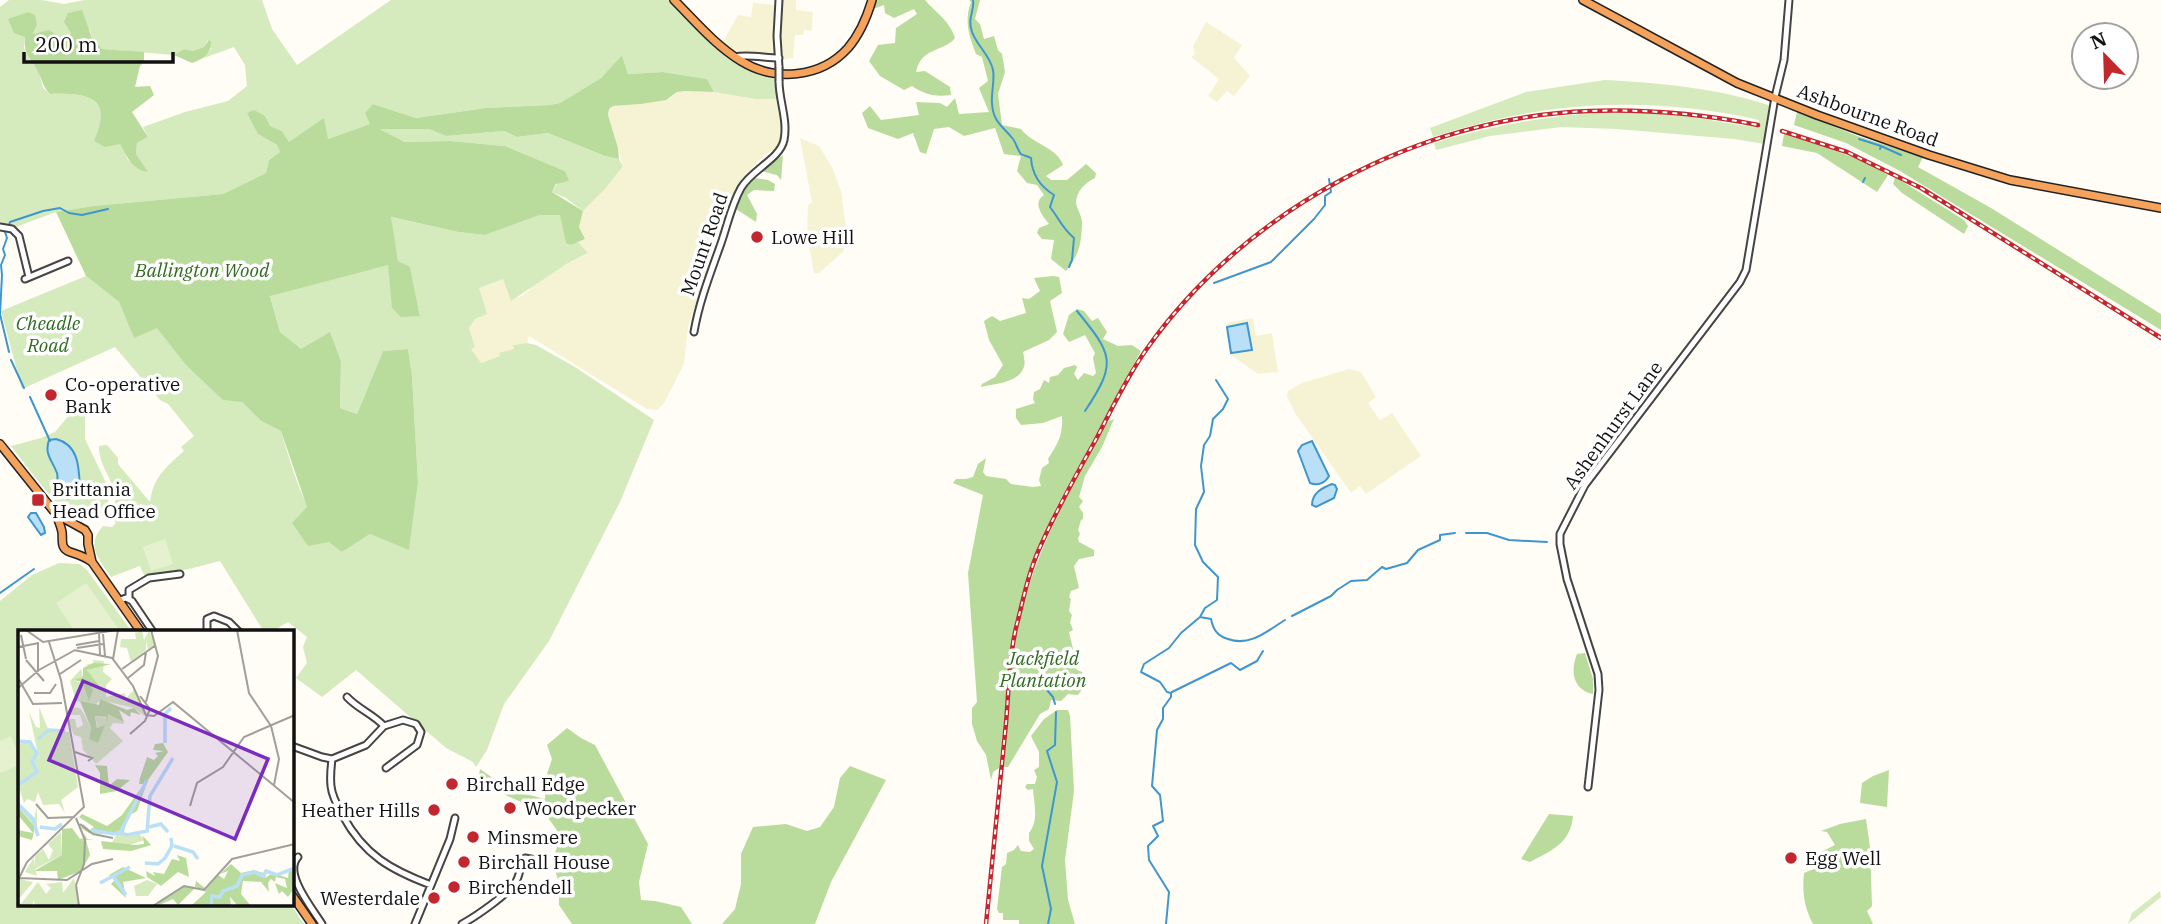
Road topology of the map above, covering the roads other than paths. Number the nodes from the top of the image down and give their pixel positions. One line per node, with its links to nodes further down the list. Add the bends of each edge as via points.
1 (674, 0): 6 (highway, via 710,37)
2 (779, 0): 7 (street, Mount Road)
3 (872, 0): 6 (highway, via 853,42 821,68 780,75 760,71)
4 (1583, 0): 8 (highway, Ashbourne Road, via 1737,83)
5 (1789, 0): 8 (street, Ashenhurst Lane, via 1784,60)
6 (739, 56): 7 (street)
7 (779, 58): 12 (street, Mount Road, bridge, via 784,142 778,153 748,177 732,205)
8 (1775, 97): 9 (highway, Ashbourne Road, via 1978,171 2064,192); 32 (street, Ashenhurst Lane, via 1746,270 1585,485 1560,534 1567,579 1598,674)
9 (2161, 208)
10 (0, 227): 11 (street, via 19,236 27,278)
11 (70, 260)
12 (694, 332)
13 (0, 444): 14 (highway)
14 (56, 513): 15 (highway); 16 (highway)
15 (76, 526): 16 (highway); 17 (highway, via 87,533)
16 (62, 534): 18 (highway, via 65,549)
17 (88, 544): 18 (highway); 19 (highway)
18 (77, 553): 19 (highway)
19 (92, 562): 22 (highway)
20 (180, 574): 21 (street, via 149,578 129,590)
21 (129, 599): 22 (street); 24 (street)
22 (120, 600): 23 (highway)
23 (140, 630)
24 (152, 630)
25 (207, 630): 26 (street, via 208,620 214,616)
26 (237, 630)
27 (347, 697): 28 (street)
28 (384, 726): 30 (street, via 366,745); 31 (street, via 408,720 421,732 417,745)
29 (294, 747): 30 (street)
30 (332, 759): 38 (street, via 334,797 363,845 392,869)
31 (386, 768)
32 (1588, 787)
33 (455, 818): 38 (street)
34 (298, 857): 35 (street)
35 (294, 864)
36 (539, 866): 43 (street, via 525,858 513,886)
37 (294, 876): 41 (street)
38 (431, 885): 42 (street)
39 (294, 898): 40 (highway)
40 (312, 924)
41 (322, 924)
42 (415, 924)
43 (462, 924)

